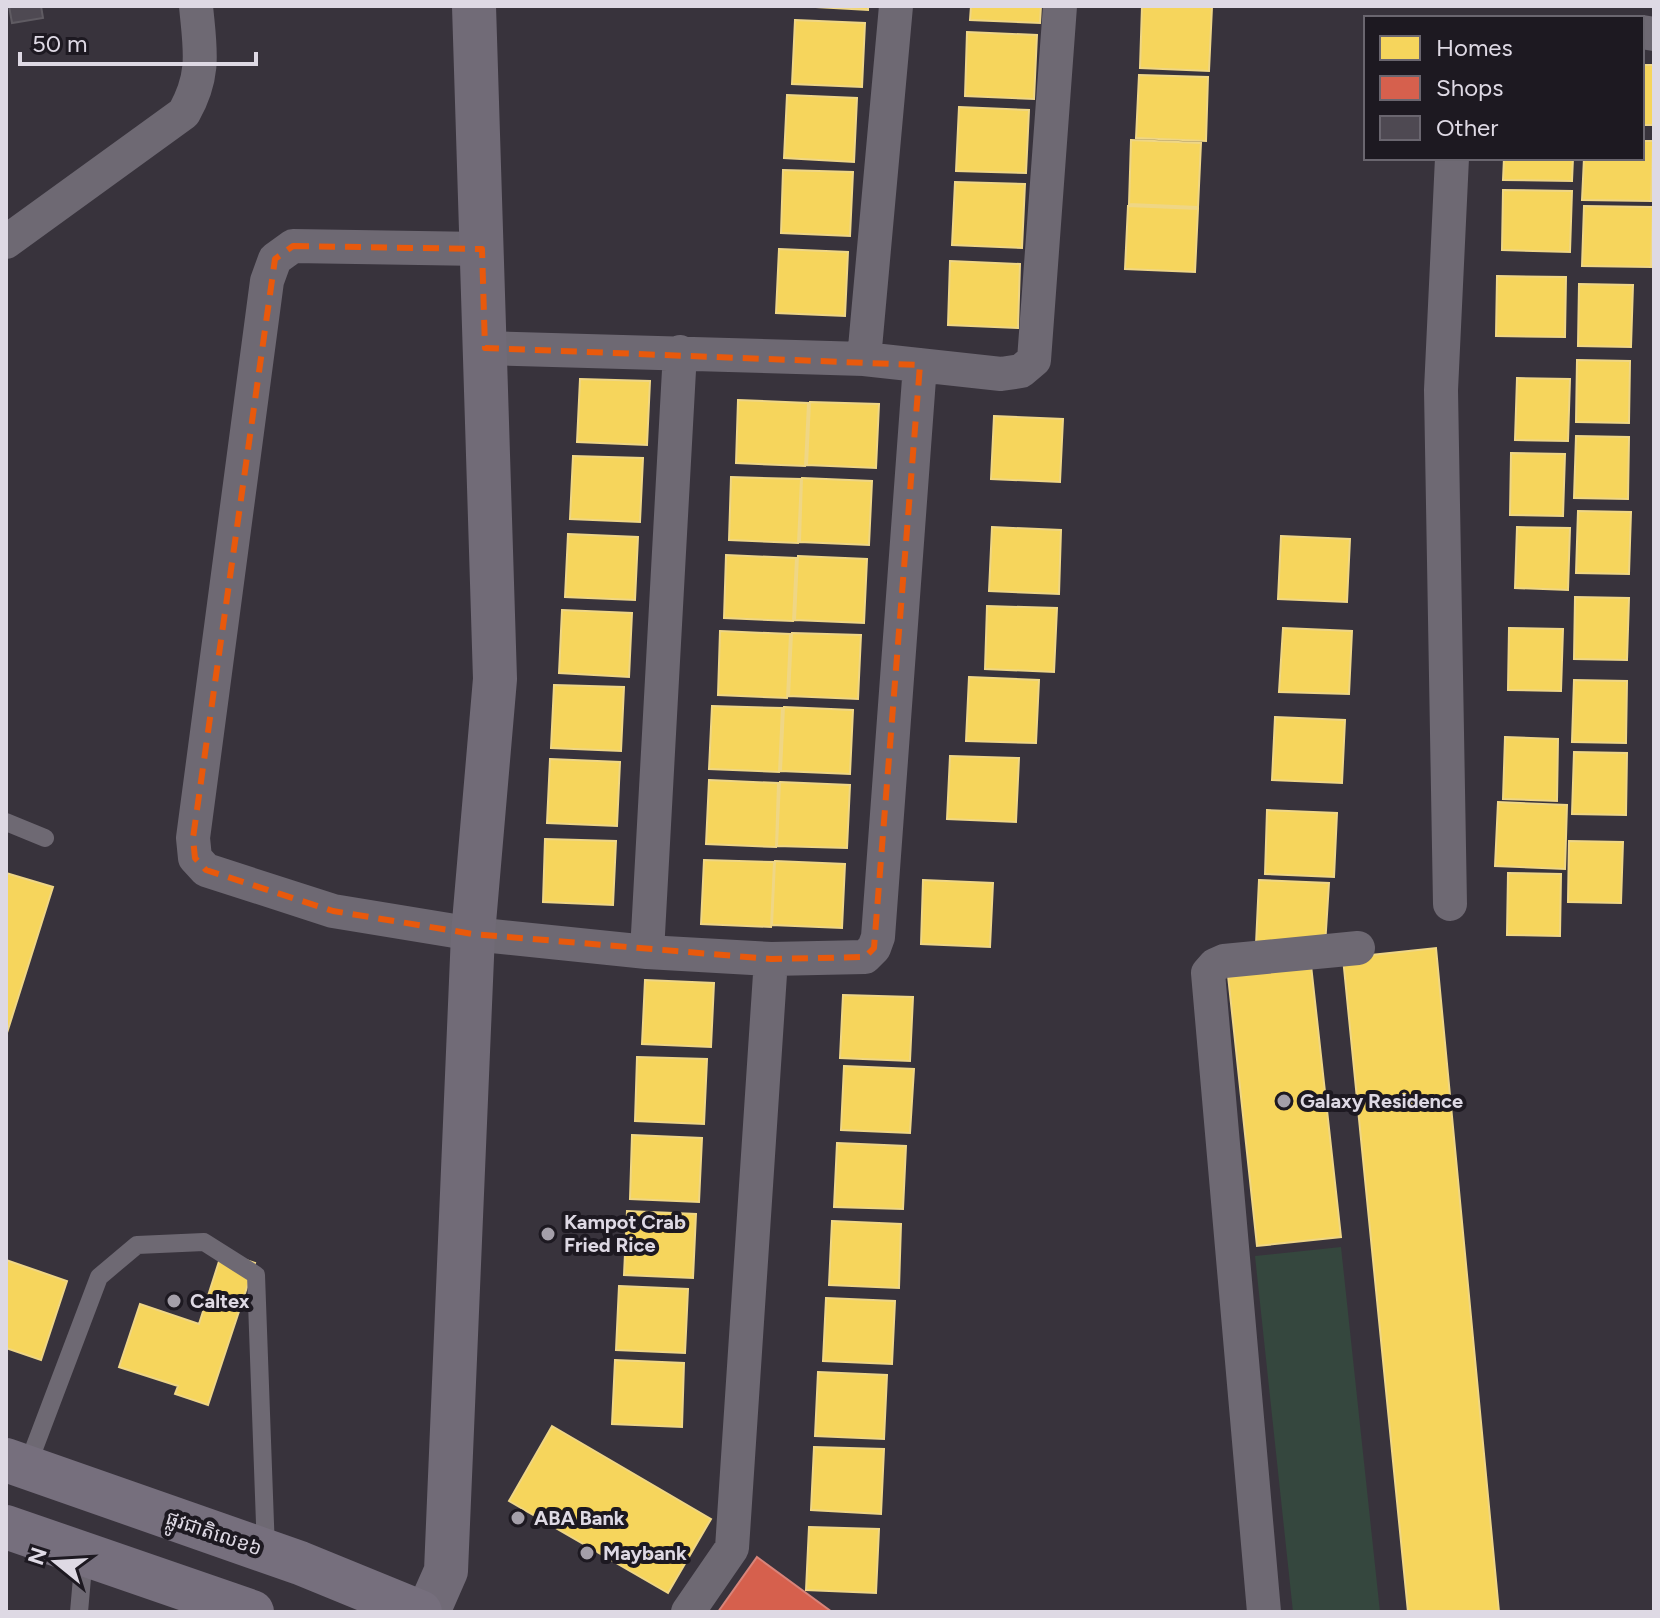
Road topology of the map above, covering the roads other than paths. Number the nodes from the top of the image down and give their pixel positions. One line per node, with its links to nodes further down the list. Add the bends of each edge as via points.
1 (196, 6): 6 (street, via 198,89 184,113)
2 (474, 6): 7 (street)
3 (896, 6): 10 (street)
4 (1060, 6): 11 (street, via 1034,360 1021,371 1001,374)
5 (1452, 160): 14 (street, via 1441,390)
6 (6, 242)
7 (482, 249): 8 (street); 15 (street, via 293,246 275,259 265,296 193,838 195,858 206,870 333,911)
8 (485, 348): 9 (street); 15 (street, via 495,679)
9 (680, 352): 10 (street); 17 (street)
10 (864, 359): 11 (street)
11 (920, 365): 18 (street, via 878,937 865,957)
12 (6, 822): 13 (lane)
13 (45, 838)
14 (1450, 904)
15 (473, 934): 17 (street); 26 (street, via 446,1571)
16 (1358, 948): 28 (street, via 1224,961 1208,973)
17 (647, 952): 18 (street)
18 (771, 959): 27 (street, via 732,1548)
19 (16, 1464): 21 (highway, ផ្លូវជាតិលេខ៦); 21 (lane, via 99,1277 137,1245 204,1242 256,1275)
20 (6, 1527): 22 (highway)
21 (266, 1551): 25 (highway, ផ្លូវជាតិលេខ៦)
22 (84, 1553): 23 (lane); 24 (highway)
23 (79, 1612)
24 (252, 1612)
25 (420, 1612)
26 (428, 1612)
27 (688, 1612)
28 (1264, 1612)

